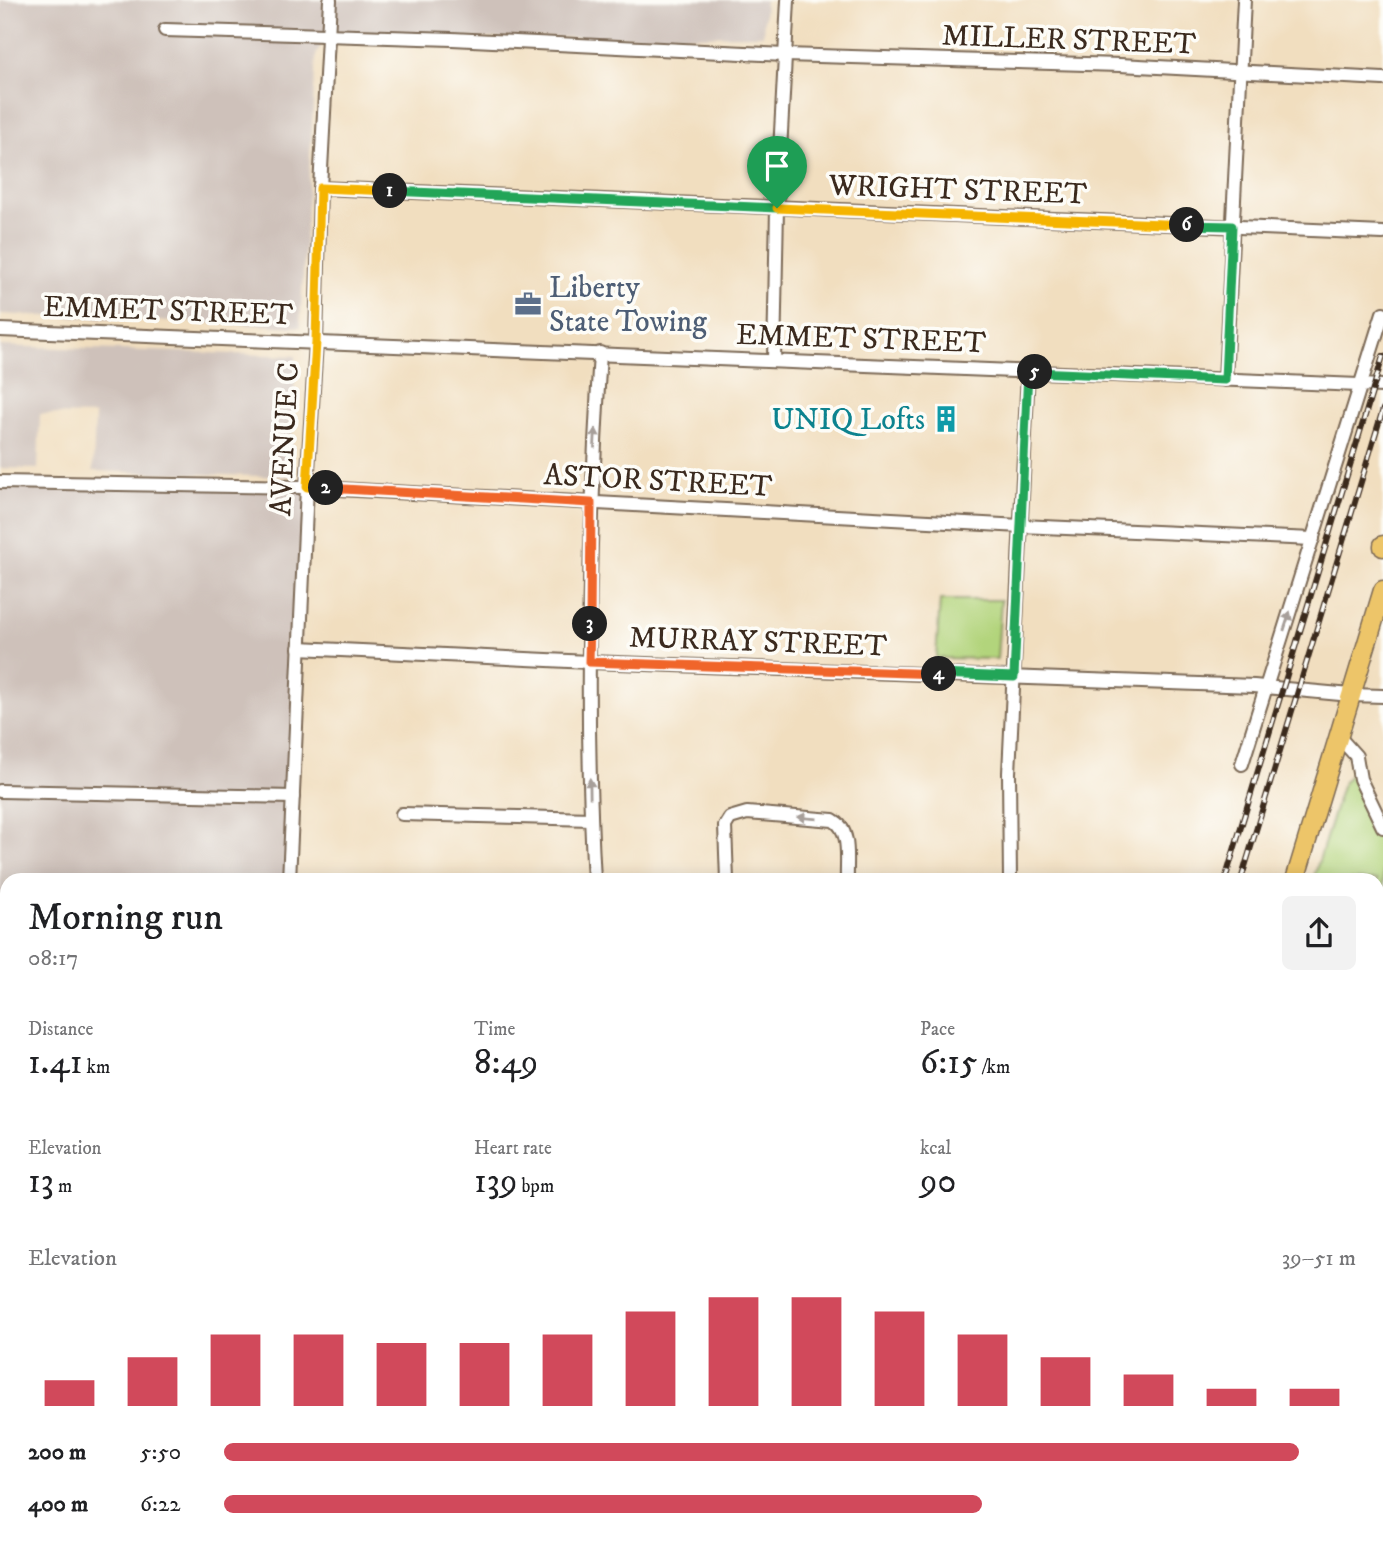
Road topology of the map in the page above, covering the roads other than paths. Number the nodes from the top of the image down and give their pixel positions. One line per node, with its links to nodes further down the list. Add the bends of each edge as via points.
1 (330, 0): 5 (street, AVENUE C)
2 (788, 0): 6 (street)
3 (1244, 0): 7 (street)
4 (165, 30): 5 (street, MILLER STREET)
5 (327, 34): 6 (street, MILLER STREET); 9 (street, AVENUE C)
6 (785, 55): 7 (street, MILLER STREET); 10 (street)
7 (1241, 73): 8 (street, MILLER STREET); 11 (street)
8 (1383, 79)
9 (320, 188): 10 (street, WRIGHT STREET); 15 (street, AVENUE C)
10 (777, 208): 11 (street, WRIGHT STREET); 17 (street)
11 (1232, 226): 12 (street, WRIGHT STREET); 19 (street)
12 (1383, 233)
13 (1383, 313): 20 (street)
14 (0, 330): 15 (street, EMMET STREET)
15 (316, 342): 16 (street, EMMET STREET); 23 (street, AVENUE C)
16 (600, 354): 17 (street, EMMET STREET); 24 (street, one-way to 16)
17 (774, 360): 18 (street, EMMET STREET)
18 (1028, 371): 19 (street, EMMET STREET); 25 (street)
19 (1225, 380): 20 (street, EMMET STREET)
20 (1361, 385): 21 (street, EMMET STREET); 26 (street)
21 (1383, 386)
22 (0, 482): 23 (street, ASTOR STREET)
23 (307, 487): 24 (street, ASTOR STREET); 28 (street, AVENUE C)
24 (591, 503): 25 (street, ASTOR STREET); 29 (street)
25 (1021, 526): 26 (street, ASTOR STREET); 30 (street)
26 (1313, 539): 31 (street, one-way to 26)
27 (1383, 590): 32 (main road)
28 (299, 648): 29 (street, MURRAY STREET); 37 (street, AVENUE C)
29 (589, 662): 30 (street, MURRAY STREET); 39 (street, one-way to 29)
30 (1014, 677): 31 (street, MURRAY STREET); 45 (street)
31 (1266, 686): 32 (street, MURRAY STREET); 35 (street)
32 (1351, 695): 33 (street, MURRAY STREET); 34 (main road)
33 (1383, 696)
34 (1339, 737): 40 (street, via 1356,756 1360,779); 46 (main road)
35 (1242, 764)
36 (0, 791): 37 (street)
37 (293, 797): 41 (street, AVENUE C)
38 (402, 814): 39 (street)
39 (591, 819): 42 (street)
40 (1383, 827)
41 (289, 873)
42 (594, 873)
43 (727, 873): 44 (street, one-way to 43, via 845,830 839,823 747,813 730,817 725,826)
44 (847, 873)
45 (1010, 873)
46 (1297, 873)

